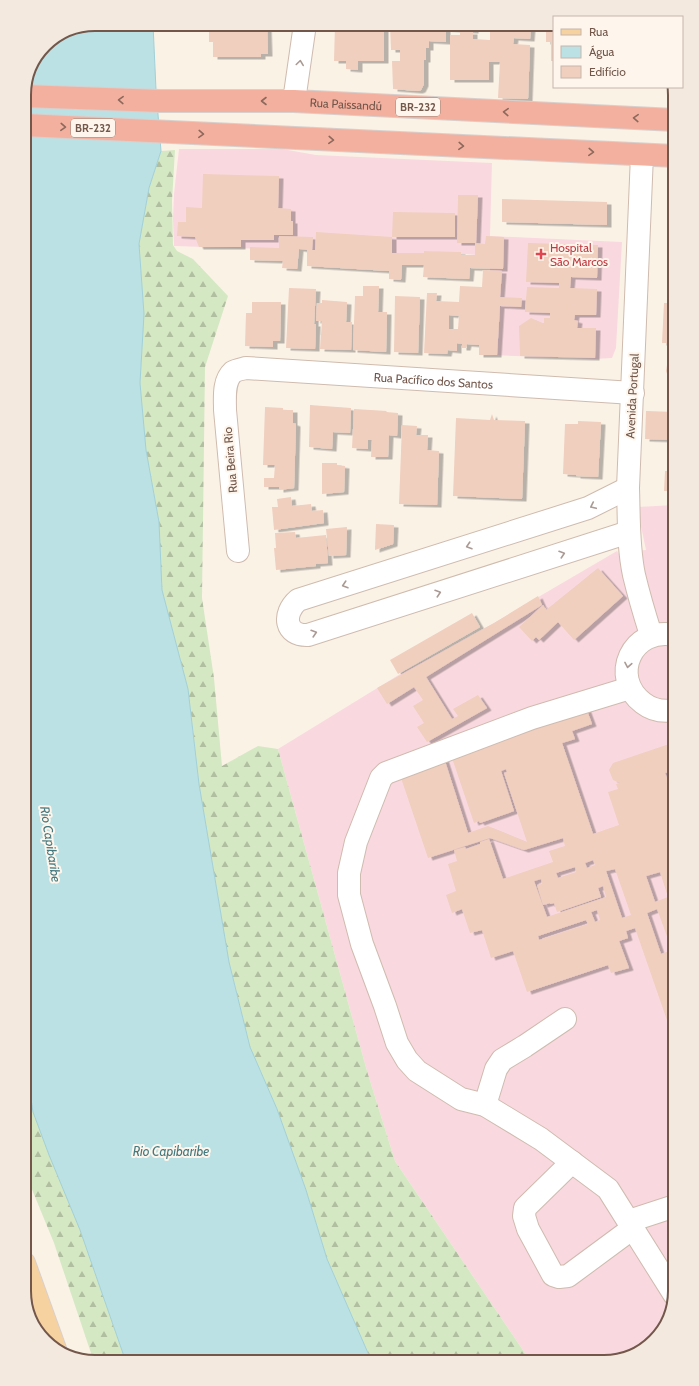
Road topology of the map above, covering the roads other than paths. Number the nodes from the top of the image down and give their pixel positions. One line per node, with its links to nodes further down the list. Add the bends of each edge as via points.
1 (304, 31): 3 (street, one-way to 1)
2 (31, 96): 3 (highway, Rua Paissandú / BR-232, one-way to 2, via 160,101)
3 (294, 101): 4 (highway, Rua Paissandú / BR-232, one-way to 3)
4 (668, 120)
5 (31, 125): 6 (highway, BR-232, one-way to 6)
6 (642, 155): 7 (highway, BR-232); 9 (street, Avenida Portugal)
7 (668, 156)
8 (234, 371): 9 (street, Rua Pacífico dos Santos, via 246,368); 12 (street, Rua Beira Rio, via 228,378 225,388 225,410)
9 (632, 393): 10 (street, Avenida Portugal)
10 (628, 488): 11 (street, Avenida Portugal); 11 (street, one-way to 11, via 588,508 298,600 289,609 288,622 292,631 308,635)
11 (629, 532): 14 (street, Avenida Portugal, via 634,575)
12 (238, 551)
13 (668, 633): 14 (street)
14 (651, 635): 15 (street, one-way to 15, via 634,650 628,661 626,675)
15 (630, 688): 16 (street, via 637,699 648,707); 18 (street, via 532,718 386,773 380,778 356,842 349,873 349,895 362,944 386,1006 396,1042 417,1071 462,1099)
16 (668, 710)
17 (565, 1019): 18 (street, via 502,1060 496,1069)
18 (485, 1105): 19 (street, via 541,1139)
19 (572, 1162): 21 (street, via 608,1189); 21 (street, via 526,1208 524,1216 528,1229 553,1275 568,1276)
20 (668, 1209): 21 (street)
21 (631, 1224): 23 (street)
22 (31, 1284): 24 (main road)
23 (668, 1284)
24 (49, 1335)

